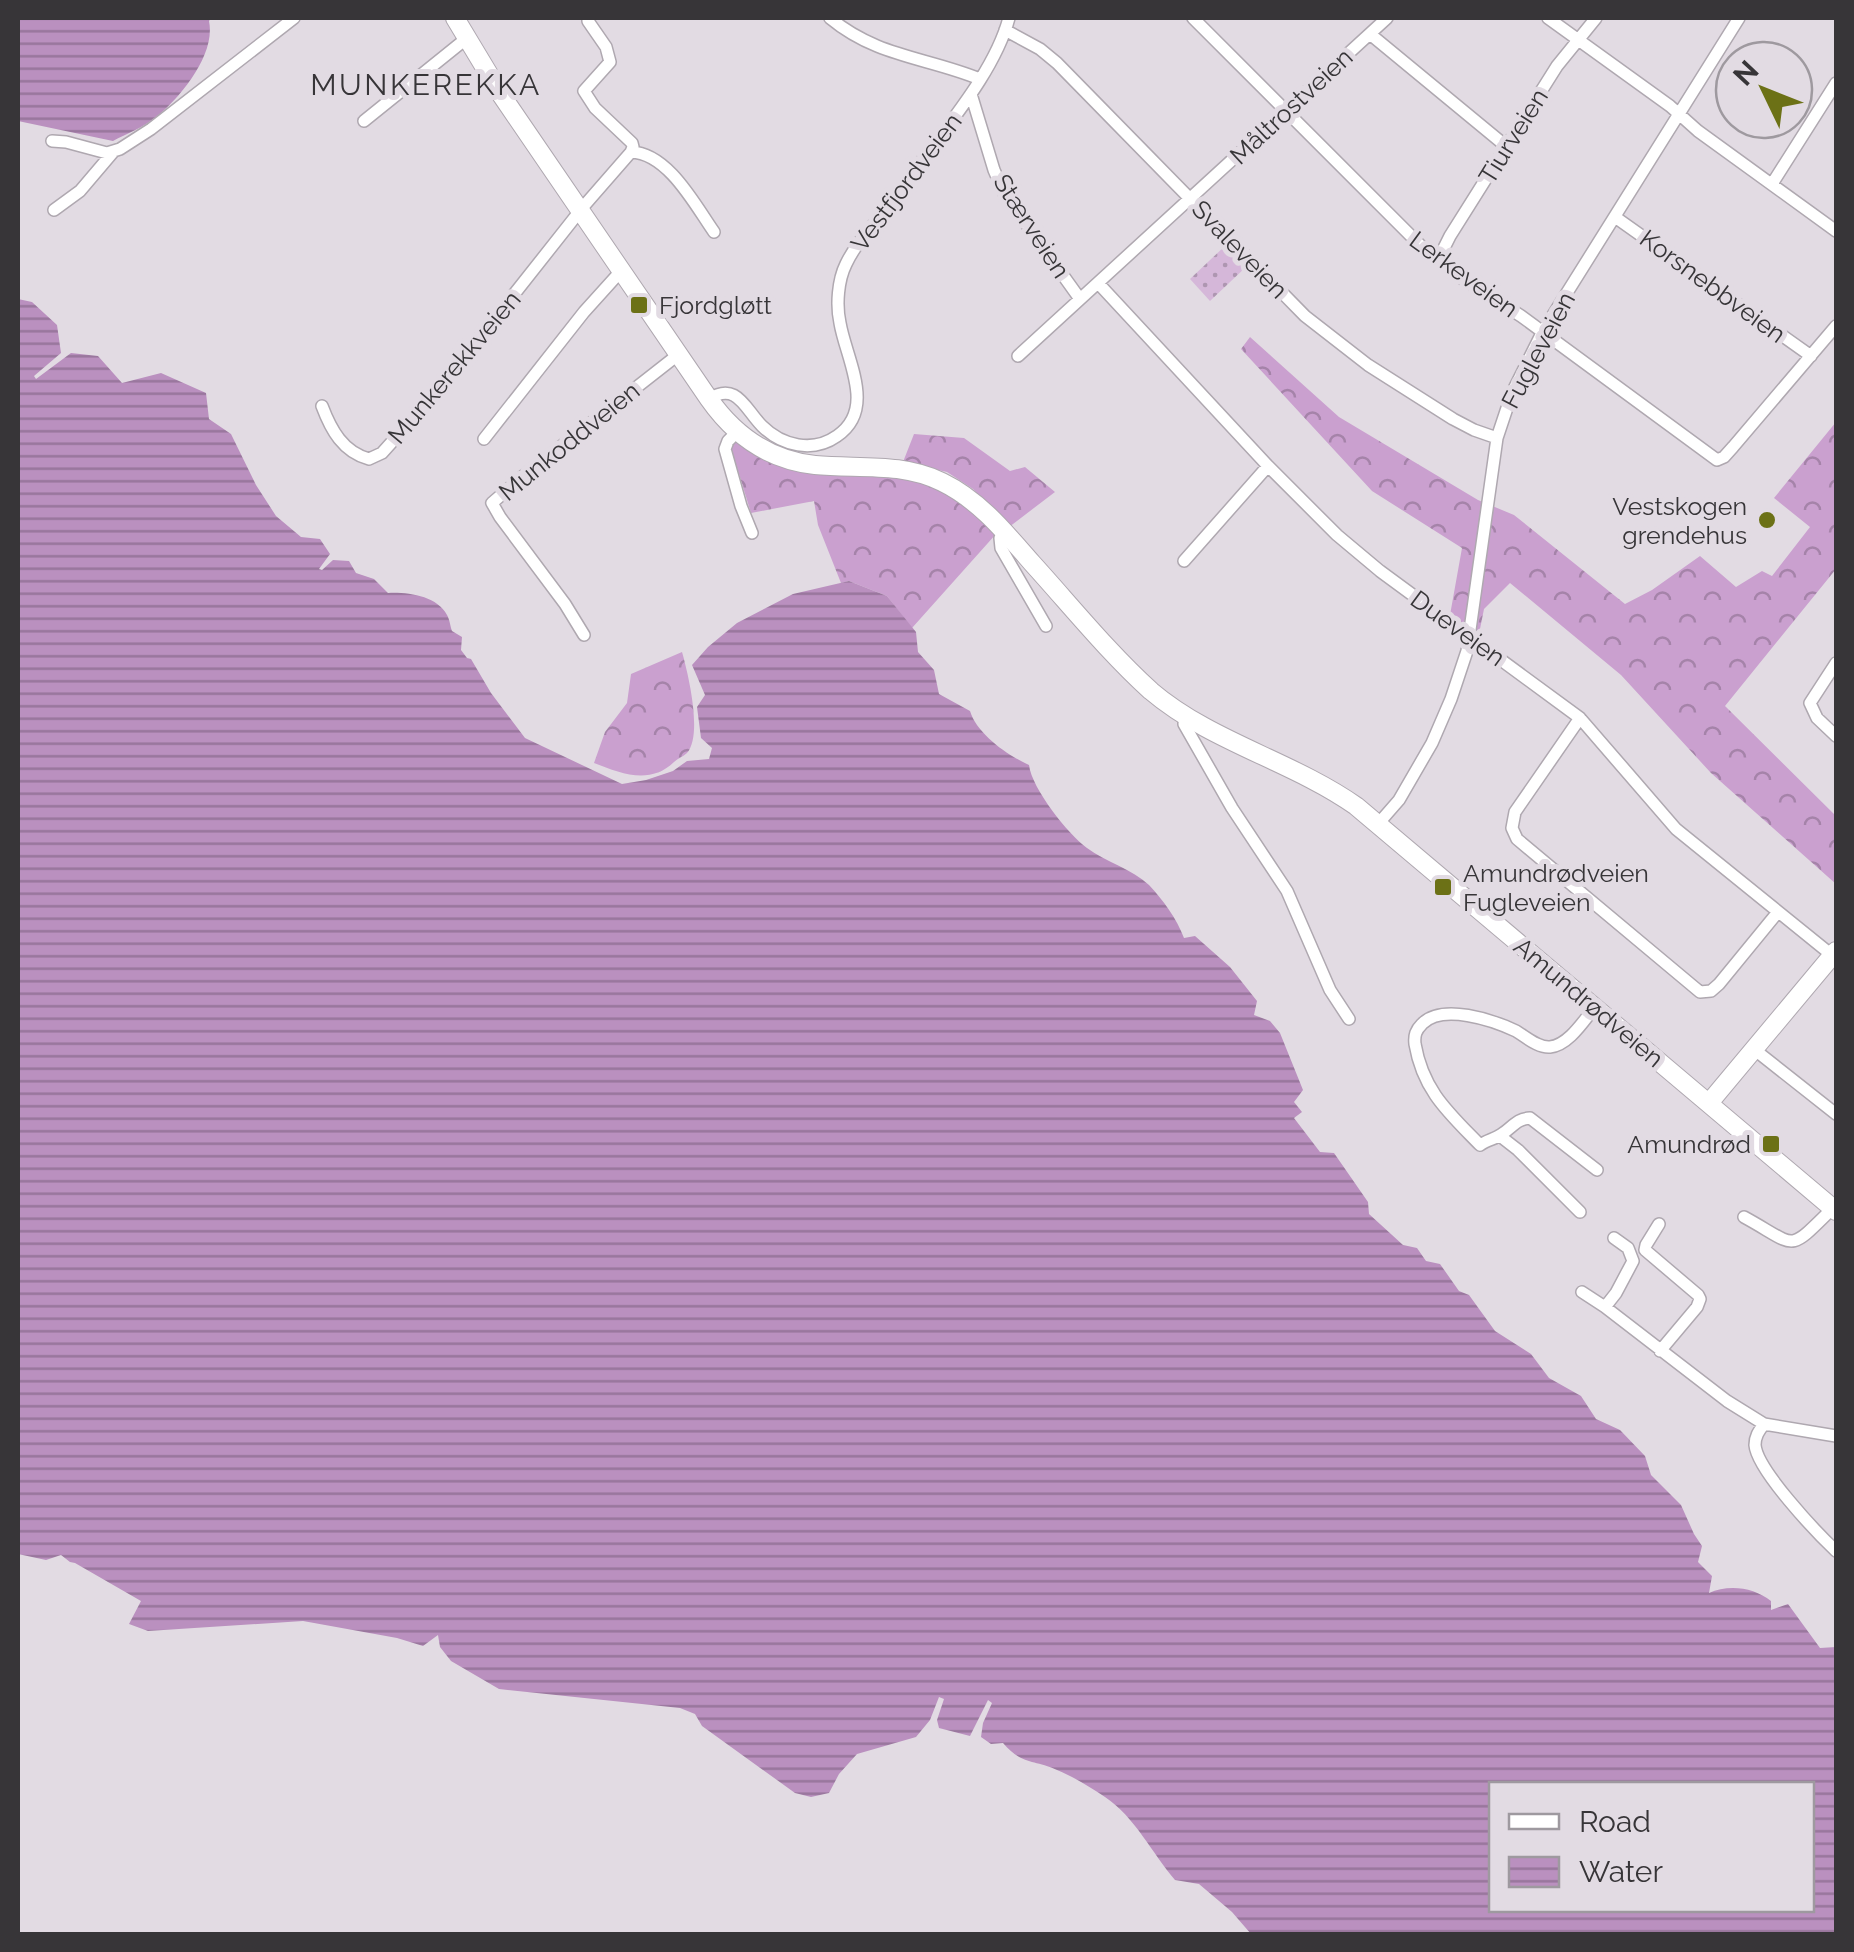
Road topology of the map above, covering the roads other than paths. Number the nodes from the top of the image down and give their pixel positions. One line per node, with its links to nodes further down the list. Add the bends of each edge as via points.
1 (294, 18): 22 (street)
2 (455, 18): 12 (main road)
3 (830, 18): 14 (street, via 872,46)
4 (1193, 18): 17 (street, Lerkeveien)
5 (1387, 18): 11 (street, Måltrostveien)
6 (1548, 18): 13 (street)
7 (1596, 18): 13 (street, Tiurveien)
8 (1738, 18): 18 (street, Fugleveien)
9 (588, 22): 23 (street, via 610,62 584,92 632,142)
10 (1007, 24): 14 (street, Vestfjordveien); 25 (street, Svaleveien, via 1057,64)
11 (1370, 34): 17 (street, Måltrostveien); 21 (street)
12 (467, 38): 19 (street); 27 (main road)
13 (1576, 40): 18 (street); 21 (street, Tiurveien)
14 (980, 79): 16 (street, Vestfjordveien)
15 (1836, 85): 24 (street)
16 (972, 94): 34 (street, Stærveien, via 1004,192); 40 (street, Vestfjordveien, via 844,267 838,312 858,402 844,430 827,442 798,446 766,430 732,394)
17 (1286, 110): 25 (street, Måltrostveien); 31 (street, Lerkeveien)
18 (1679, 114): 24 (street); 28 (street, Fugleveien)
19 (364, 121)
20 (52, 141): 22 (street)
21 (1507, 147): 31 (street, Tiurveien)
22 (114, 152): 26 (street)
23 (631, 152): 27 (street, Munkerekkveien); 30 (street, via 651,157 677,180)
24 (1772, 184): 29 (street)
25 (1191, 198): 33 (street, Måltrostveien); 43 (street, Svaleveien, via 1353,356 1453,419)
26 (54, 210)
27 (580, 211): 32 (main road); 41 (street, Munkerekkveien, via 382,453 370,459 352,452)
28 (1615, 216): 36 (street, Fugleveien); 39 (street, Korsnebbveien)
29 (1836, 230)
30 (714, 232)
31 (1438, 260): 36 (street, Lerkeveien)
32 (621, 270): 37 (main road); 44 (street)
33 (1098, 282): 34 (street, Måltrostveien); 45 (street, Dueveien)
34 (1080, 298): 38 (street, Måltrostveien)
35 (1836, 326): 39 (street, Lerkeveien)
36 (1543, 332): 39 (street, Lerkeveien, via 1717,460); 43 (street, Fugleveien)
37 (679, 354): 40 (main road); 50 (street, Munkoddveien, via 492,503)
38 (1018, 356)
39 (1811, 356)
40 (709, 399): 42 (main road, Amundrødveien)
41 (322, 406)
42 (737, 432): 46 (main road, Amundrødveien, via 792,461 925,475 959,492); 47 (street, via 725,449)
43 (1497, 438): 51 (street, Fugleveien)
44 (484, 439)
45 (1268, 466): 48 (street); 51 (street, Dueveien, via 1351,548)
46 (1005, 532): 49 (street, via 1001,548); 53 (main road, Amundrødveien, via 1134,675)
47 (752, 534)
48 (1184, 561)
49 (1046, 626)
50 (584, 635)
51 (1470, 637): 54 (street, Dueveien); 56 (street, Fugleveien, via 1432,742)
52 (1836, 663): 55 (street, via 1810,702)
53 (1185, 716): 56 (main road, Amundrødveien, via 1321,784); 60 (street, Amundrødveien, via 1232,808 1287,891)
54 (1580, 718): 57 (street, Dueveien, via 1676,829); 57 (street, via 1515,812 1517,839 1700,992 1719,984)
55 (1836, 736)
56 (1378, 824): 59 (main road, Amundrødveien)
57 (1778, 912): 58 (street, Dueveien)
58 (1835, 954): 61 (main road)
59 (1595, 1007): 62 (main road, Amundrødveien); 64 (street, via 1553,1047 1452,1014 1429,1017 1418,1028 1414,1039 1422,1070 1438,1101 1480,1145)
60 (1349, 1019)
61 (1755, 1050): 62 (main road); 63 (street)
62 (1709, 1103): 66 (main road, Amundrødveien)
63 (1836, 1114)
64 (1500, 1136): 65 (street, via 1530,1118); 67 (street)
65 (1596, 1170)
66 (1835, 1209): 68 (street, Amundrødveien, via 1793,1242)
67 (1580, 1212)
68 (1744, 1217)
69 (1660, 1224): 73 (street, via 1645,1250 1700,1299)
70 (1614, 1238): 72 (street, via 1633,1261)
71 (1582, 1292): 72 (street)
72 (1604, 1306): 73 (street)
73 (1660, 1350): 74 (street)
74 (1764, 1424): 75 (street); 76 (street, via 1757,1454)
75 (1836, 1436)
76 (1836, 1550)

